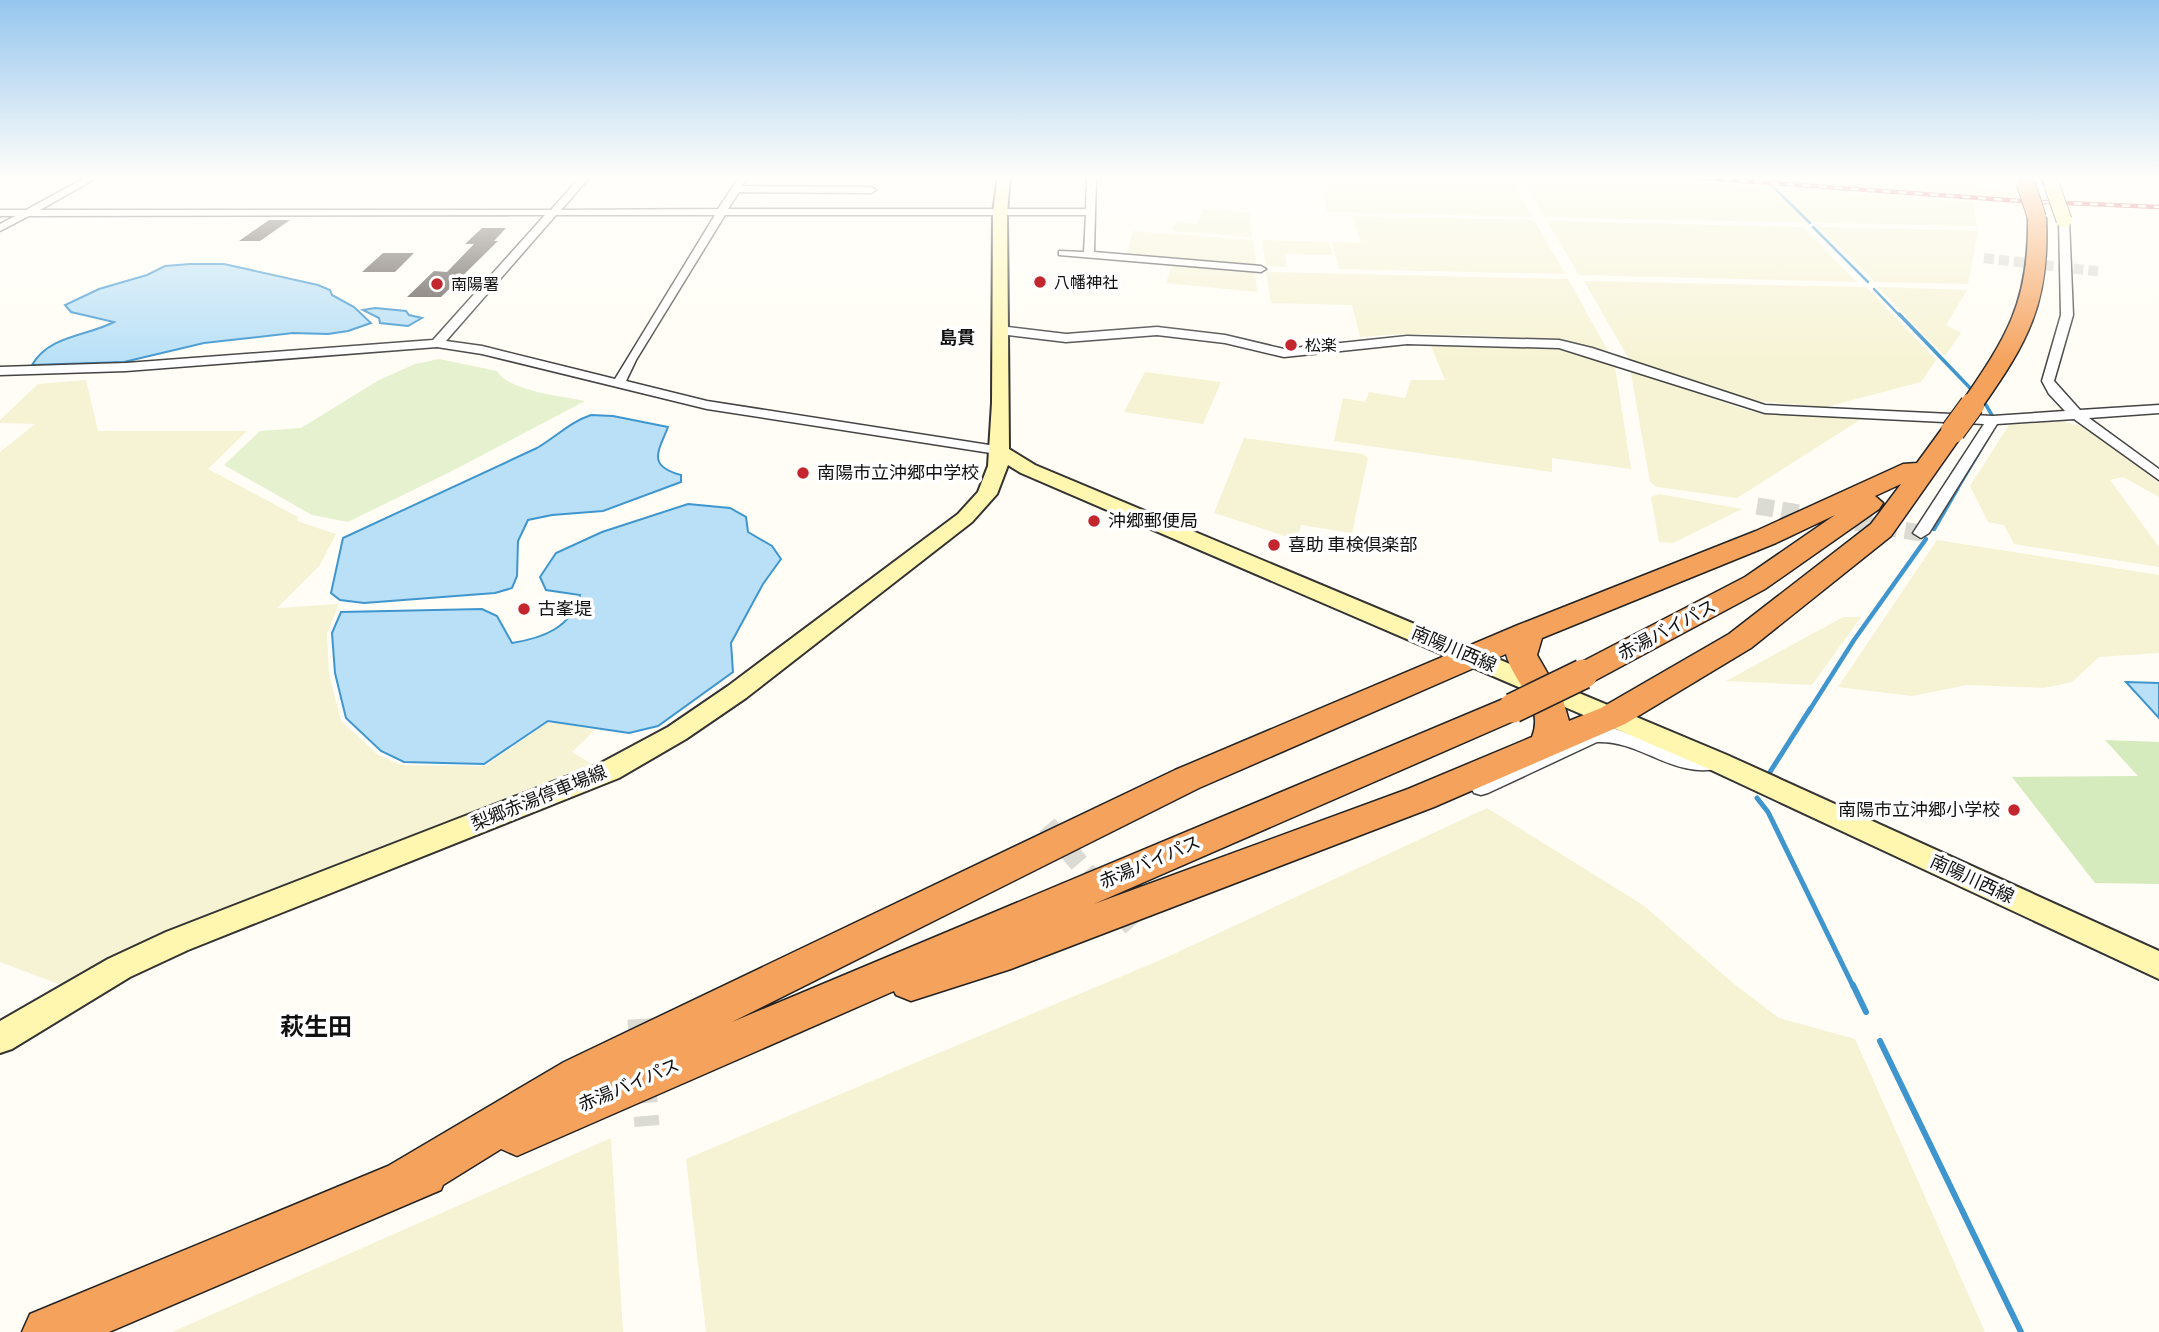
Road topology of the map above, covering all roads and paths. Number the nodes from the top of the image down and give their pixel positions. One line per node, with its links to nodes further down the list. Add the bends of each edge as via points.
1 (530, 238): 11 (street)
2 (705, 238): 13 (street)
3 (1000, 238): 10 (main road)
4 (1090, 238): 8 (street)
5 (2037, 238): 17 (highway, 赤湯バイパス, bridge, via 2038,276 2031,305 1997,370)
6 (2065, 238): 15 (street, via 2067,315 2048,381 2056,396)
7 (1063, 253): 8 (street)
8 (1089, 255): 9 (street)
9 (1261, 269)
10 (1000, 330): 16 (street, via 1066,338 1166,332 1284,353 1407,340 1559,344 1765,409); 18 (main road, via 1001,435)
11 (438, 343): 12 (street, via 126,367); 13 (street)
12 (0, 371)
13 (619, 383): 18 (street, via 748,413)
14 (2159, 409): 15 (street)
15 (2080, 416): 16 (street); 20 (street)
16 (1993, 420): 21 (street)
17 (1953, 431): 19 (highway, 赤湯バイパス); 25 (highway, via 1881,530 1740,641)
18 (997, 450): 23 (main road, 南陽川西線, via 1028,469); 31 (main road, 梨郷赤湯停車場線, via 998,466 987,494 965,518 677,733 609,771 177,941 119,968)
19 (1912, 468): 22 (highway, via 1766,537); 24 (highway, 赤湯バイパス, bridge, via 1838,527 1755,583 1583,674)
20 (2159, 475)
21 (1921, 533)
22 (1529, 632): 23 (highway); 24 (highway, via 1521,655 1528,674)
23 (1470, 657): 24 (main road, 南陽川西線); 32 (highway, via 1186,779 580,1076)
24 (1527, 697): 25 (main road, 南陽川西線); 26 (highway, via 1555,719 1553,734); 30 (highway, 赤湯バイパス)
25 (1613, 716): 26 (highway); 27 (main road, 南陽川西線)
26 (1543, 748): 30 (highway, via 998,957)
27 (1718, 762): 28 (street, via 1689,764 1613,735 1594,736); 29 (main road, 南陽川西線)
28 (1481, 788)
29 (2159, 966)
30 (749, 1033): 32 (highway, 赤湯バイパス)
31 (0, 1038)
32 (405, 1182): 33 (highway, 赤湯バイパス)
33 (48, 1332)

